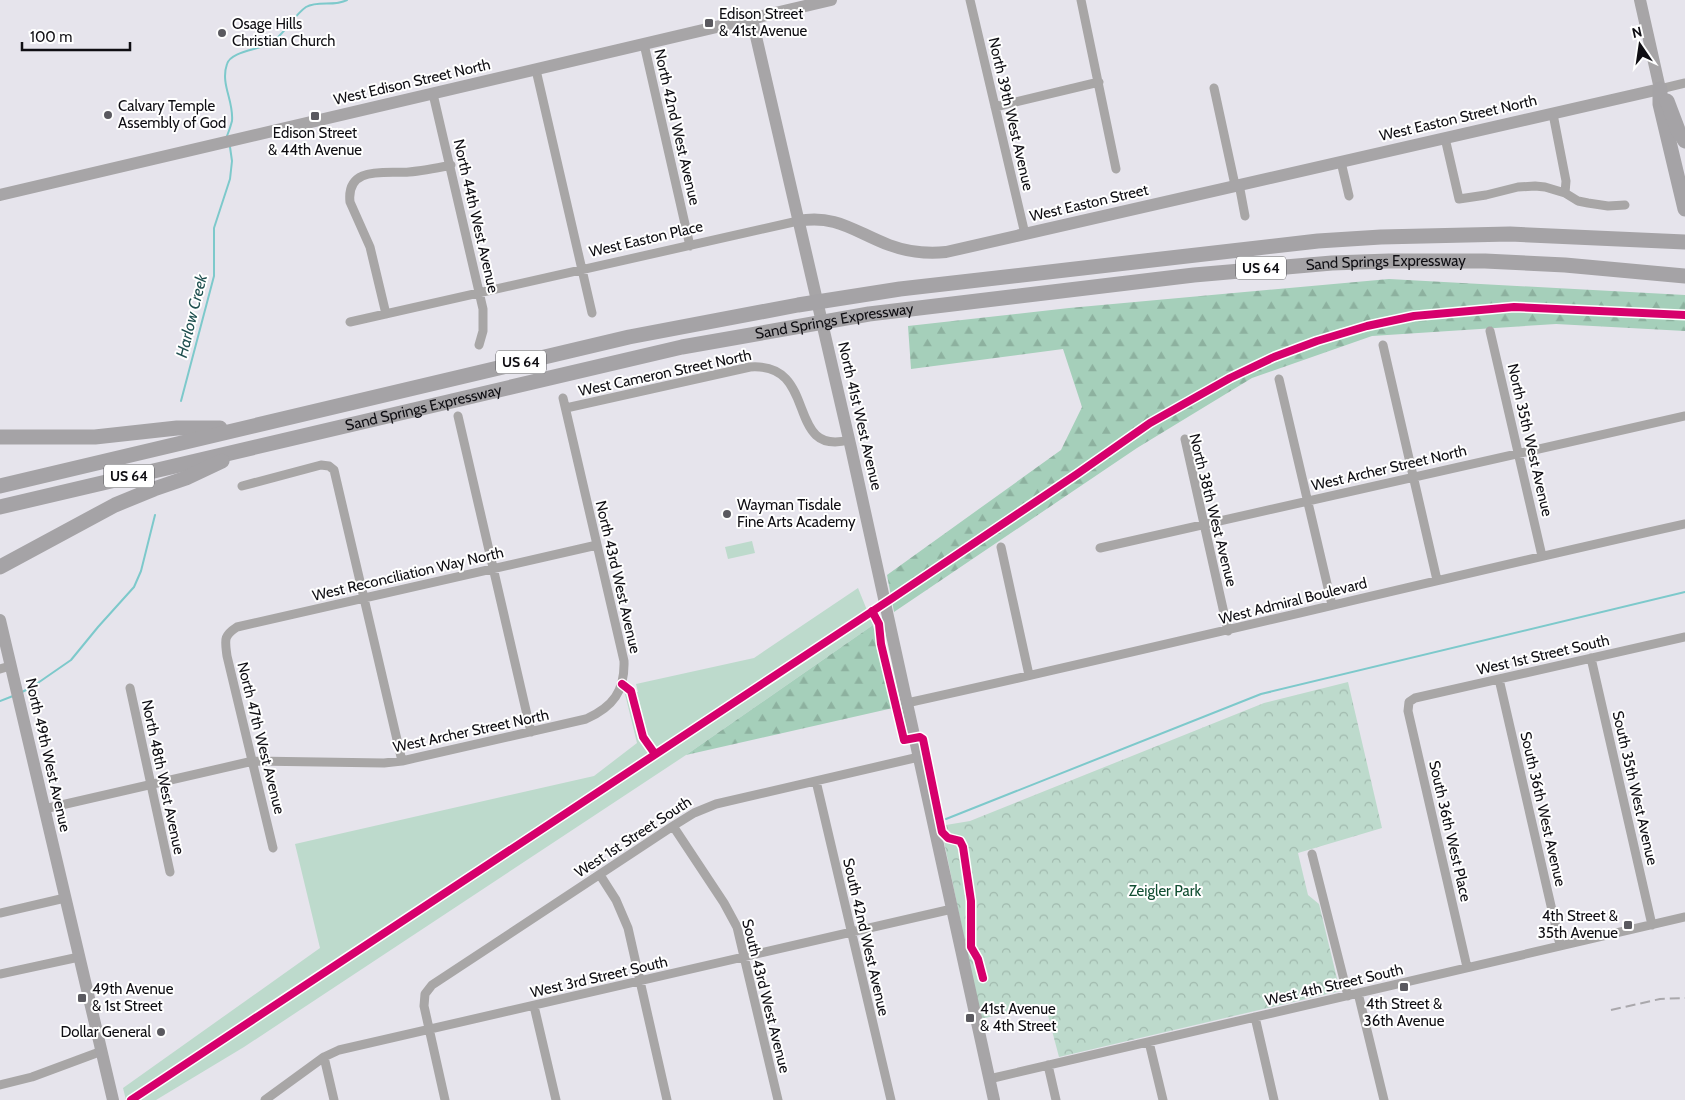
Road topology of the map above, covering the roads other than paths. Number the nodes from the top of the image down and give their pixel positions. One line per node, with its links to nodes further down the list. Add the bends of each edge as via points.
1 (831, 0): 5 (street, West Edison Street North)
2 (970, 0): 14 (street, North 39th West Avenue)
3 (1081, 0): 9 (street)
4 (1640, 0): 12 (street)
5 (802, 3): 6 (street, West Edison Street North)
6 (752, 19): 7 (street, West Edison Street North); 28 (street, North 41st West Avenue)
7 (644, 44): 8 (street, West Edison Street North); 31 (street, North 42nd West Avenue)
8 (536, 70): 13 (street, West Edison Street North); 33 (street)
9 (1099, 82): 14 (street); 20 (street)
10 (1685, 83): 12 (street, West Easton Street North)
11 (1214, 88): 21 (street)
12 (1660, 89): 15 (street, West Easton Street North); 17 (highway); 26 (highway, via 1660,104)
13 (433, 94): 19 (street, North 44th West Avenue); 23 (street, West Edison Street North)
14 (995, 107): 29 (street, North 39th West Avenue)
15 (1553, 114): 16 (street, West Easton Street North); 22 (street, via 1566,181)
16 (1445, 138): 18 (street, West Easton Street North); 22 (street, via 1459,199 1526,186)
17 (1685, 141)
18 (1341, 162): 21 (street, West Easton Street North); 24 (street)
19 (451, 165): 35 (street, North 44th West Avenue); 37 (street, via 411,172 372,173 355,181 350,190 350,202 370,248)
20 (1116, 169)
21 (1237, 185): 27 (street); 29 (street, West Easton Street)
22 (1565, 192): 25 (street, via 1578,201)
23 (0, 195)
24 (1349, 196)
25 (1625, 205)
26 (1685, 209)
27 (1245, 216)
28 (798, 221): 31 (street, West Easton Place); 32 (street, West Easton Place, via 830,220 899,248 920,253); 50 (street, North 41st West Avenue)
29 (1025, 234): 32 (street, West Easton Street)
30 (1682, 242): 47 (highway, Sand Springs Expressway / US 64, via 1510,234 1350,239 900,289 629,337)
31 (690, 246): 33 (street, West Easton Place)
32 (946, 252)
33 (582, 270): 35 (street, West Easton Place); 36 (street)
34 (1685, 276): 51 (highway, Sand Springs Expressway / US 64, via 1522,263 1389,261 1254,269 946,303 840,318 682,347)
35 (480, 293): 37 (street, West Easton Place); 41 (street, North 44th West Avenue, via 484,318)
36 (592, 313)
37 (386, 314): 38 (street, West Easton Place)
38 (350, 322)
39 (1490, 331): 52 (street, North 35th West Avenue)
40 (1383, 345): 53 (street)
41 (479, 346)
42 (1279, 379): 56 (street)
43 (564, 398): 44 (street, North 43rd West Avenue)
44 (566, 408): 50 (street, West Cameron Street North, via 766,366 790,382 805,420 814,433 836,443); 60 (street, North 43rd West Avenue)
45 (458, 416): 65 (street)
46 (1685, 416): 52 (street, West Archer Street North)
47 (245, 428): 48 (highway, via 177,428 95,437); 54 (highway, Sand Springs Expressway / US 64)
48 (0, 437)
49 (1185, 439): 58 (street, North 38th West Avenue)
50 (849, 440): 80 (street, North 41st West Avenue)
51 (250, 448): 57 (highway, Sand Springs Expressway / US 64); 64 (highway, via 115,506)
52 (1519, 452): 53 (street, West Archer Street North); 63 (street, North 35th West Avenue)
53 (1414, 477): 56 (street, West Archer Street North); 66 (street)
54 (2, 485)
55 (242, 486): 67 (street, via 321,465 332,468)
56 (1307, 501): 58 (street, West Archer Street North); 68 (street)
57 (4, 506)
58 (1204, 524): 62 (street, West Archer Street North); 70 (street, North 38th West Avenue)
59 (1685, 524): 63 (street, West Admiral Boulevard)
60 (597, 545): 65 (street, West Reconciliation Way North); 77 (street, North 43rd West Avenue, via 624,661)
61 (1001, 546): 75 (street)
62 (1100, 548)
63 (1542, 556): 66 (street, West Admiral Boulevard)
64 (0, 567)
65 (493, 568): 67 (street, West Reconciliation Way North); 81 (street)
66 (1437, 580): 68 (street, West Admiral Boulevard)
67 (365, 598): 71 (street, West Reconciliation Way North, via 237,627); 84 (street)
68 (1332, 605): 70 (street, West Admiral Boulevard)
69 (0, 620): 74 (street, North 49th West Avenue)
70 (1228, 631): 75 (street, West Admiral Boulevard)
71 (227, 635): 83 (street, North 47th West Avenue, via 227,656)
72 (1684, 640): 73 (street, West 1st Street South)
73 (1591, 658): 76 (street, West 1st Street South); 97 (street, South 35th West Avenue)
74 (7, 669): 87 (street, North 49th West Avenue)
75 (1029, 675): 80 (street, West Admiral Boulevard)
76 (1499, 678): 79 (street, West 1st Street South); 99 (street, South 36th West Avenue)
77 (622, 684): 81 (street, West Archer Street North, via 613,700 597,714)
78 (130, 688): 86 (street, North 48th West Avenue)
79 (1409, 702): 102 (street, South 36th West Place, via 1408,712)
80 (907, 703): 82 (street, North 41st West Avenue)
81 (531, 732): 84 (street, West Archer Street North)
82 (919, 757): 85 (street, West 1st Street South); 94 (street, North 41st West Avenue)
83 (253, 761): 84 (street, West Archer Street North); 86 (street, West Archer Street North); 89 (street, North 47th West Avenue)
84 (402, 761)
85 (816, 781): 88 (street, West 1st Street South, via 716,804); 98 (street, South 42nd West Avenue)
86 (151, 784): 87 (street, West Archer Street North); 91 (street, North 48th West Avenue)
87 (44, 809): 93 (street, North 49th West Avenue)
88 (673, 826): 92 (street, West 1st Street South); 101 (street, South 43rd West Avenue, via 732,915)
89 (273, 848)
90 (1312, 854): 106 (street)
91 (170, 872)
92 (600, 875): 104 (street, via 622,913); 109 (street, West 1st Street South, via 432,985 423,1002)
93 (65, 898): 95 (street); 100 (street, North 49th West Avenue)
94 (952, 909): 98 (street, West 3rd Street South); 114 (street, North 41st West Avenue)
95 (0, 913)
96 (1685, 917): 97 (street, West 4th Street South)
97 (1652, 925): 99 (street, West 4th Street South)
98 (851, 934): 101 (street, West 3rd Street South); 123 (street, South 42nd West Avenue)
99 (1560, 945): 102 (street, West 4th Street South)
100 (78, 957): 103 (street); 111 (street, North 49th West Avenue)
101 (745, 958): 104 (street, West 3rd Street South); 122 (street, South 43rd West Avenue)
102 (1467, 967): 105 (street, West 4th Street South)
103 (0, 974)
104 (640, 982): 107 (street, West 3rd Street South); 121 (street)
105 (1358, 993): 106 (street, West 4th Street South); 128 (street)
106 (1348, 996): 108 (street, West 4th Street South)
107 (534, 1006): 109 (street, West 3rd Street South); 120 (street)
108 (1255, 1017): 110 (street, West 4th Street South); 127 (street)
109 (429, 1029): 112 (street, West 3rd Street South, via 339,1050); 119 (street, West 1st Street South)
110 (1149, 1042): 113 (street, West 4th Street South); 126 (street)
111 (102, 1052): 115 (street); 116 (street, North 49th West Avenue)
112 (324, 1057): 117 (street, West 3rd Street South); 118 (street)
113 (1048, 1065): 114 (street, West 4th Street South); 125 (street)
114 (989, 1079): 124 (street, North 41st West Avenue)
115 (0, 1085)
116 (113, 1100)
117 (265, 1100)
118 (334, 1100)
119 (445, 1100)
120 (556, 1100)
121 (667, 1100)
122 (778, 1100)
123 (891, 1100)
124 (994, 1100)
125 (1056, 1100)
126 (1163, 1100)
127 (1274, 1100)
128 (1384, 1100)

